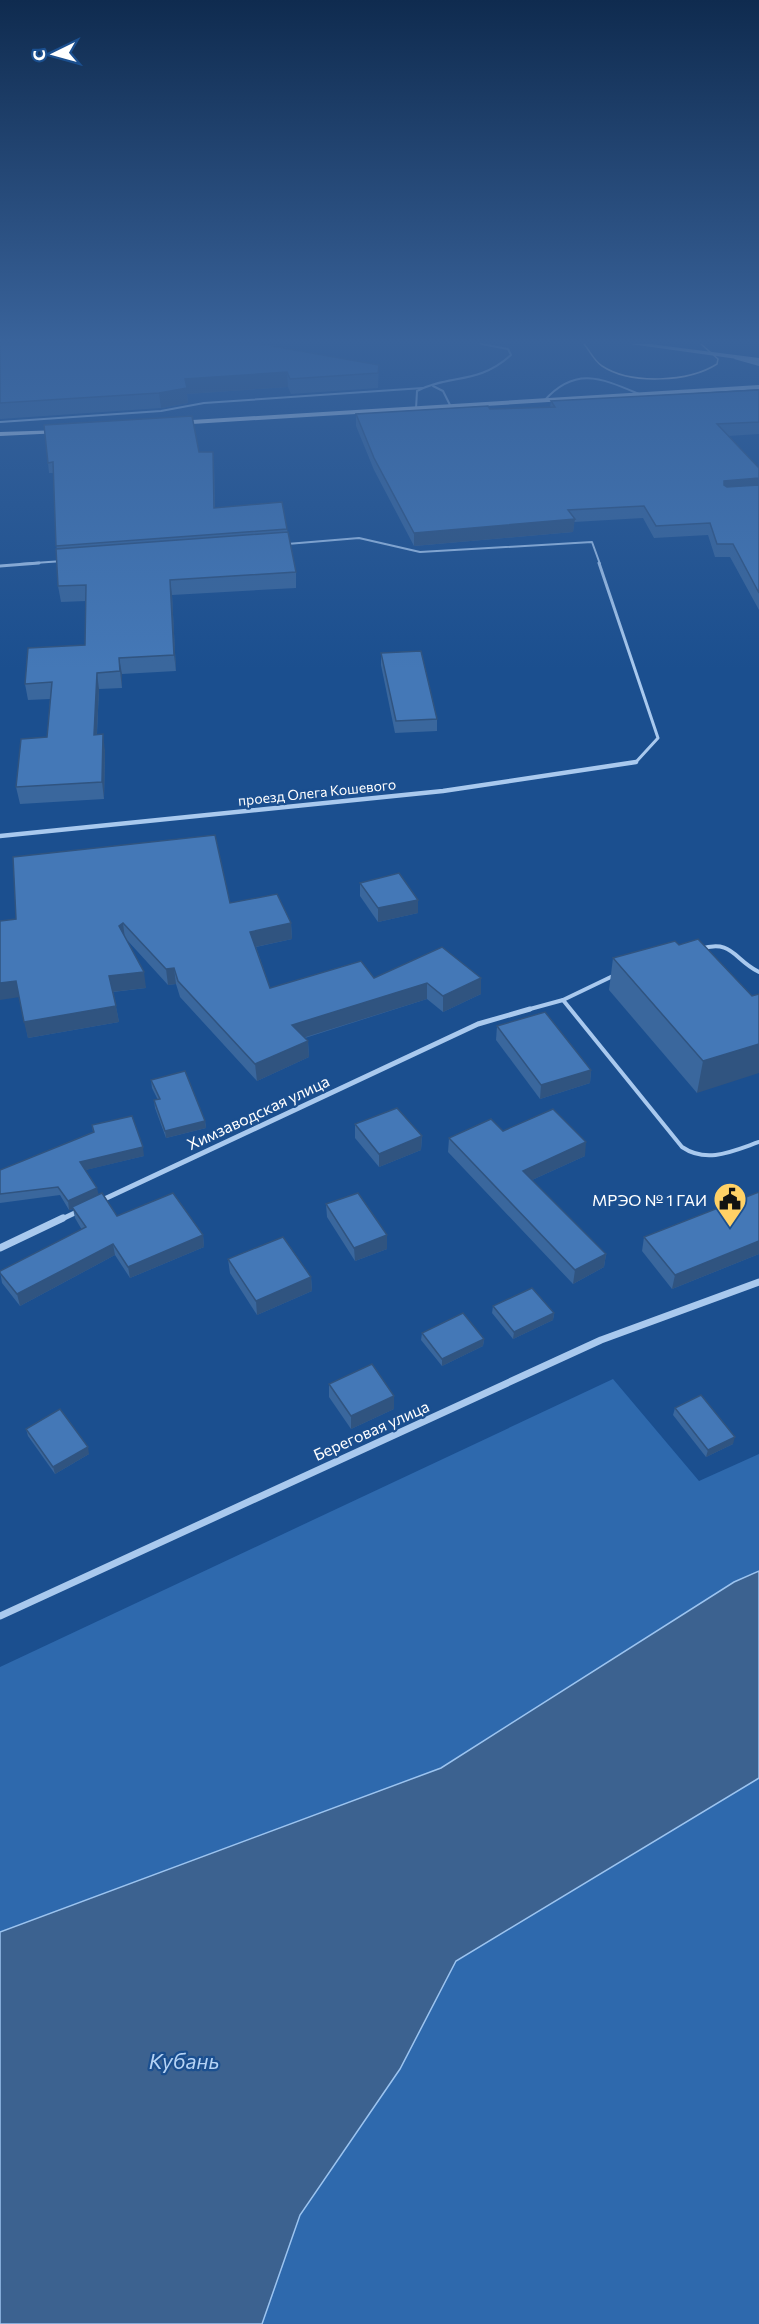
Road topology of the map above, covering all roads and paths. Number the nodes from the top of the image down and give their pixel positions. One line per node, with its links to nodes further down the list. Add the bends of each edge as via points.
1 (287, 544): 4 (lane, via 359,538 420,552 592,542 658,738)
2 (72, 561): 3 (lane)
3 (0, 566)
4 (636, 762): 5 (street, проезд Олега Кошевого, via 443,791)
5 (0, 836)
6 (692, 951): 7 (lane, via 727,946)
7 (759, 972)
8 (619, 974): 9 (lane)
9 (562, 1000): 10 (lane); 11 (lane, via 690,1155 716,1156)
10 (530, 1009): 12 (street, Химзаводская улица, via 478,1024)
11 (759, 1142)
12 (96, 1203)
13 (85, 1208): 14 (street)
14 (0, 1248)
15 (759, 1282): 16 (street, Береговая улица, via 601,1340)
16 (0, 1616)

